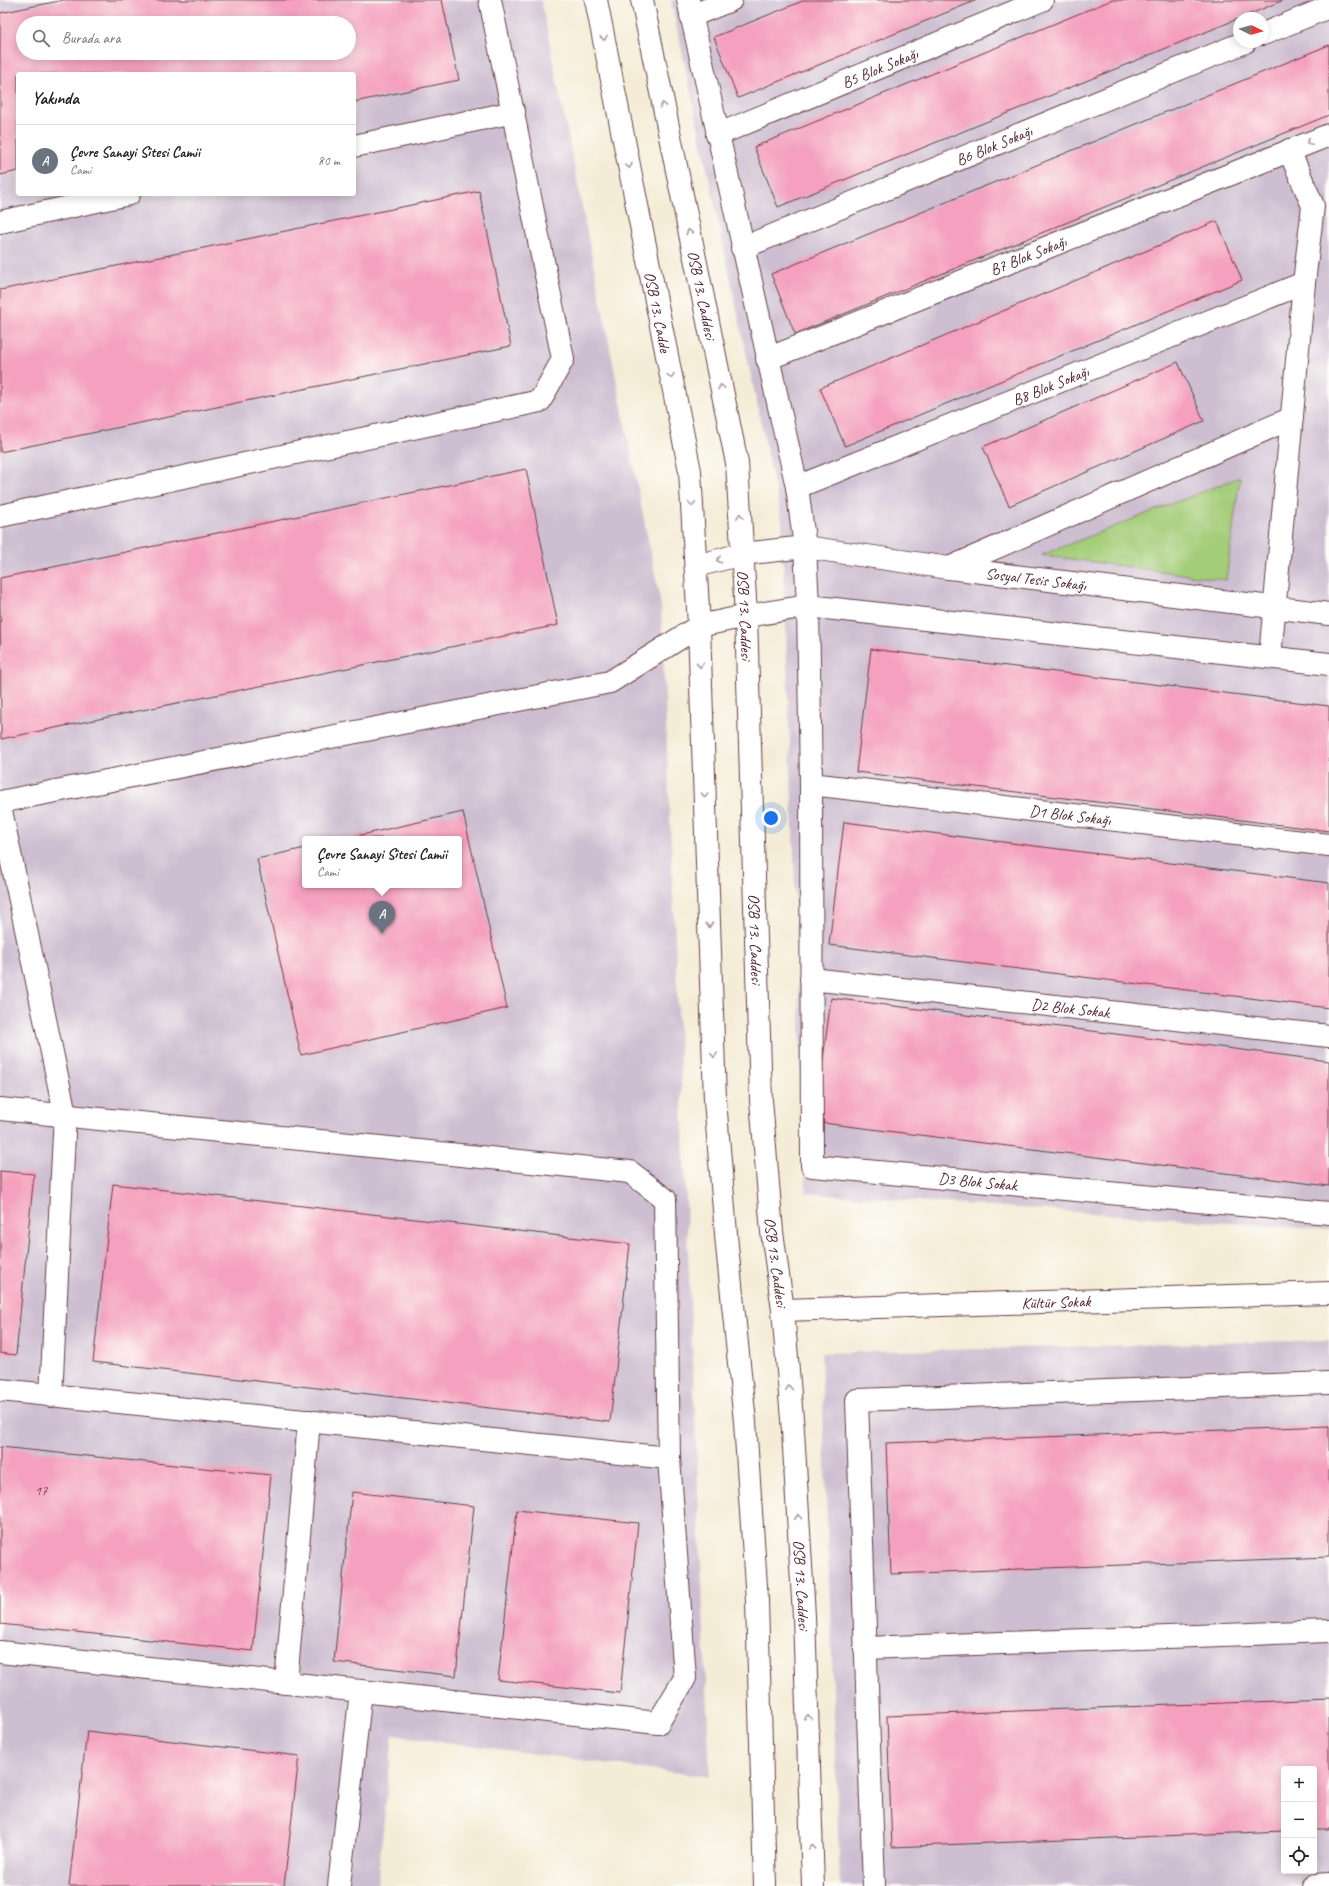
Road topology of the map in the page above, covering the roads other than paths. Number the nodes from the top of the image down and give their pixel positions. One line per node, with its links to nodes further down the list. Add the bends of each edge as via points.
1 (490, 0): 10 (street)
2 (596, 0): 26 (street, OSB 13. Cadde, one-way to 26, via 690,471)
3 (642, 0): 25 (street, OSB 13. Caddesi, one-way to 3, via 737,463)
4 (731, 0): 7 (street)
5 (1042, 0): 12 (street, B5 Blok Sokağı)
6 (1329, 7): 8 (street)
7 (690, 8): 12 (street)
8 (1269, 32)
9 (1233, 47): 18 (street, B6 Blok Sokağı)
10 (514, 112): 13 (street); 23 (street, via 563,360 540,401)
11 (1329, 134): 14 (street, B7 Blok Sokağı, one-way to 14)
12 (717, 136): 18 (street)
13 (356, 146)
14 (1289, 150): 16 (street); 20 (street, B7 Blok Sokağı)
15 (120, 196): 17 (street)
16 (1321, 203): 19 (street)
17 (0, 222)
18 (742, 248): 20 (street)
19 (1304, 283): 21 (street); 22 (street, B8 Blok Sokağı)
20 (767, 359): 22 (street)
21 (1292, 418): 27 (street); 29 (street)
22 (796, 487): 24 (street)
23 (0, 516)
24 (805, 547): 25 (street, Sosyal Tesis Sokağı); 27 (street, Sosyal Tesis Sokağı); 28 (street)
25 (742, 554): 26 (street, Sosyal Tesis Sokağı, one-way to 26); 31 (street, OSB 13. Caddesi)
26 (696, 566): 32 (street, OSB 13. Cadde)
27 (949, 568): 29 (street, Sosyal Tesis Sokağı)
28 (808, 606): 31 (street); 33 (street); 35 (street)
29 (1275, 608): 30 (street, Sosyal Tesis Sokağı); 33 (street)
30 (1329, 614)
31 (746, 616): 32 (street); 45 (street, OSB 13. Caddesi, via 761,1100 772,1232)
32 (699, 626): 36 (street, via 610,682); 57 (street, one-way to 57, via 715,1100 745,1422 757,1601)
33 (1270, 657): 34 (street)
34 (1329, 664)
35 (811, 784): 38 (street, D1 Blok Sokağı); 39 (street)
36 (0, 802)
37 (0, 806): 42 (street)
38 (1329, 845)
39 (811, 979): 40 (street, D2 Blok Sokak); 43 (street, D3 Blok Sokak, via 812,1166)
40 (1329, 1036)
41 (0, 1109): 42 (street)
42 (66, 1114): 48 (street); 50 (street, via 630,1172 666,1199)
43 (1329, 1213)
44 (1329, 1293): 45 (street, Kültür Sokak)
45 (783, 1310): 58 (street, OSB 13. Caddesi, one-way to 45, via 804,1616)
46 (1329, 1383): 52 (street, via 857,1400)
47 (0, 1390): 48 (street)
48 (51, 1396): 49 (street)
49 (309, 1421): 50 (street); 54 (street)
50 (669, 1458): 55 (street, via 685,1678 658,1723)
51 (1329, 1631): 52 (street)
52 (865, 1648): 59 (street)
53 (0, 1652): 54 (street)
54 (286, 1682): 55 (street)
55 (361, 1691): 56 (street)
56 (339, 1886)
57 (765, 1886)
58 (813, 1886)
59 (874, 1886)
60 (1314, 1886): 61 (street)
61 (1329, 1886)

